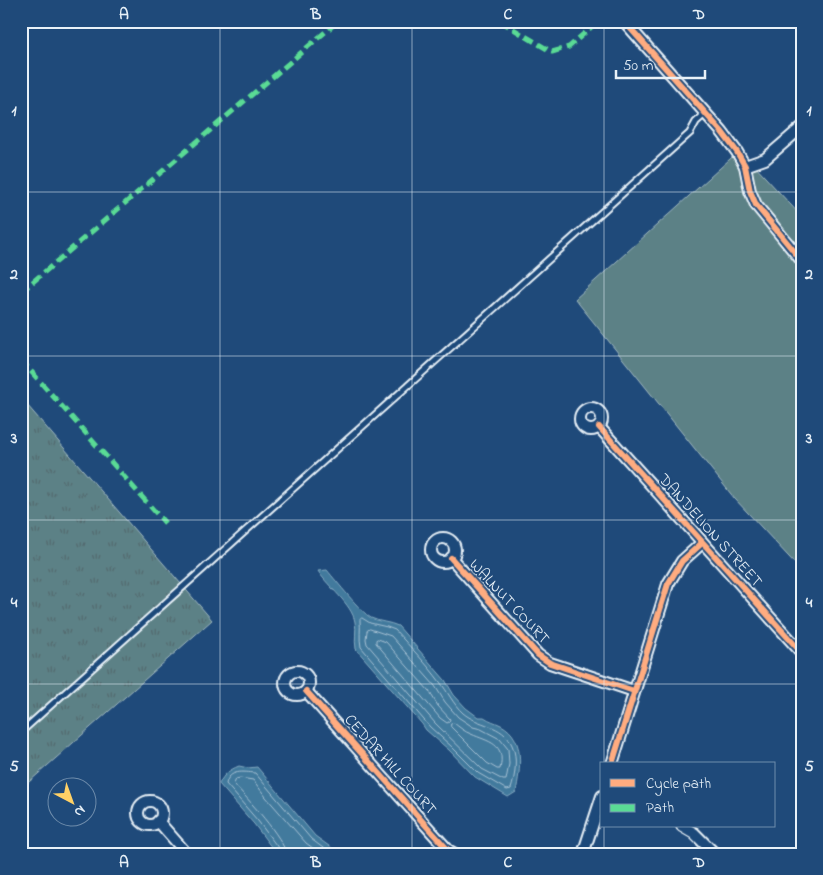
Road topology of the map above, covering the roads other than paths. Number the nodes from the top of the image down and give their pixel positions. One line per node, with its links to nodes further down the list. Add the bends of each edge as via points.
1 (624, 21): 2 (street)
2 (706, 114): 4 (street); 12 (lane, via 690,133)
3 (802, 127): 4 (street, via 765,159)
4 (746, 166): 5 (street, via 756,205)
5 (802, 261)
6 (599, 427): 7 (street, DANDELION STREET)
7 (702, 542): 9 (street, DANDELION STREET); 11 (street, via 682,562 668,584)
8 (451, 558): 11 (street, WALNUT COURT, via 538,655 550,663)
9 (802, 653)
10 (306, 691): 18 (street, CEDAR HILL COURT)
11 (634, 691): 13 (street)
12 (21, 732)
13 (613, 762)
14 (600, 801): 19 (street)
15 (158, 821): 17 (street)
16 (685, 828): 20 (street)
17 (187, 854)
18 (455, 854)
19 (583, 854)
20 (715, 854)

